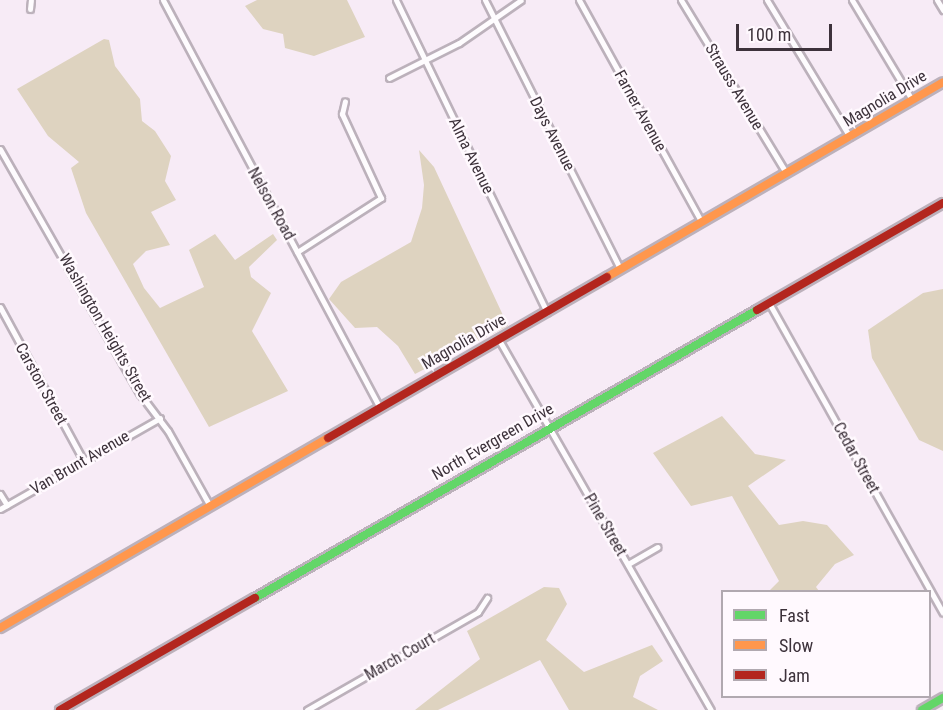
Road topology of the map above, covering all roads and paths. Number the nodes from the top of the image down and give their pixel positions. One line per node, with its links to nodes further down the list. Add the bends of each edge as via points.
1 (31, 0): 11 (street)
2 (163, 0): 24 (street, Nelson Road)
3 (396, 0): 14 (street, Alma Avenue)
4 (485, 0): 13 (street, Days Avenue)
5 (521, 0): 13 (street)
6 (579, 0): 23 (street, Farner Avenue)
7 (681, 0): 21 (street, Strauss Avenue)
8 (767, 0): 19 (street)
9 (852, 0): 17 (street)
10 (937, 0): 12 (street)
11 (30, 9)
12 (943, 10)
13 (494, 18): 14 (street, via 459,43); 25 (street, Days Avenue)
14 (425, 59): 15 (street); 28 (street, Alma Avenue)
15 (389, 78)
16 (943, 82): 17 (street, Magnolia Drive)
17 (912, 100): 19 (street, Magnolia Drive)
18 (345, 101): 24 (street, via 342,114 381,198)
19 (850, 138): 21 (street, Magnolia Drive)
20 (0, 149): 31 (street, Washington Heights Street, via 140,394)
21 (787, 175): 23 (street, Magnolia Drive)
22 (943, 203): 26 (street, North Evergreen Drive)
23 (701, 221): 25 (street, Magnolia Drive)
24 (297, 252): 30 (street, Nelson Road)
25 (620, 268): 28 (street, Magnolia Drive)
26 (769, 303): 32 (street, North Evergreen Drive); 40 (street, Cedar Street)
27 (0, 307): 33 (street, Carston Street)
28 (547, 312): 29 (street, Magnolia Drive)
29 (498, 340): 30 (street, Magnolia Drive); 32 (street, Pine Street)
30 (380, 408): 36 (street, Magnolia Drive)
31 (160, 418): 33 (street, Van Brunt Avenue); 36 (street, Washington Heights Street)
32 (550, 427): 39 (street, Pine Street); 46 (street, North Evergreen Drive)
33 (83, 460): 35 (street, Van Brunt Avenue)
34 (0, 494): 35 (street)
35 (7, 505): 37 (street, Van Brunt Avenue)
36 (210, 506): 44 (street, Magnolia Drive)
37 (0, 509)
38 (658, 547): 39 (street)
39 (628, 564): 48 (street, Pine Street)
40 (930, 590)
41 (931, 592): 43 (street, Cedar Street)
42 (487, 598): 47 (street, March Court, via 478,612)
43 (943, 613)
44 (0, 628)
45 (940, 703): 49 (street)
46 (60, 710)
47 (307, 710)
48 (711, 710)
49 (922, 710)

